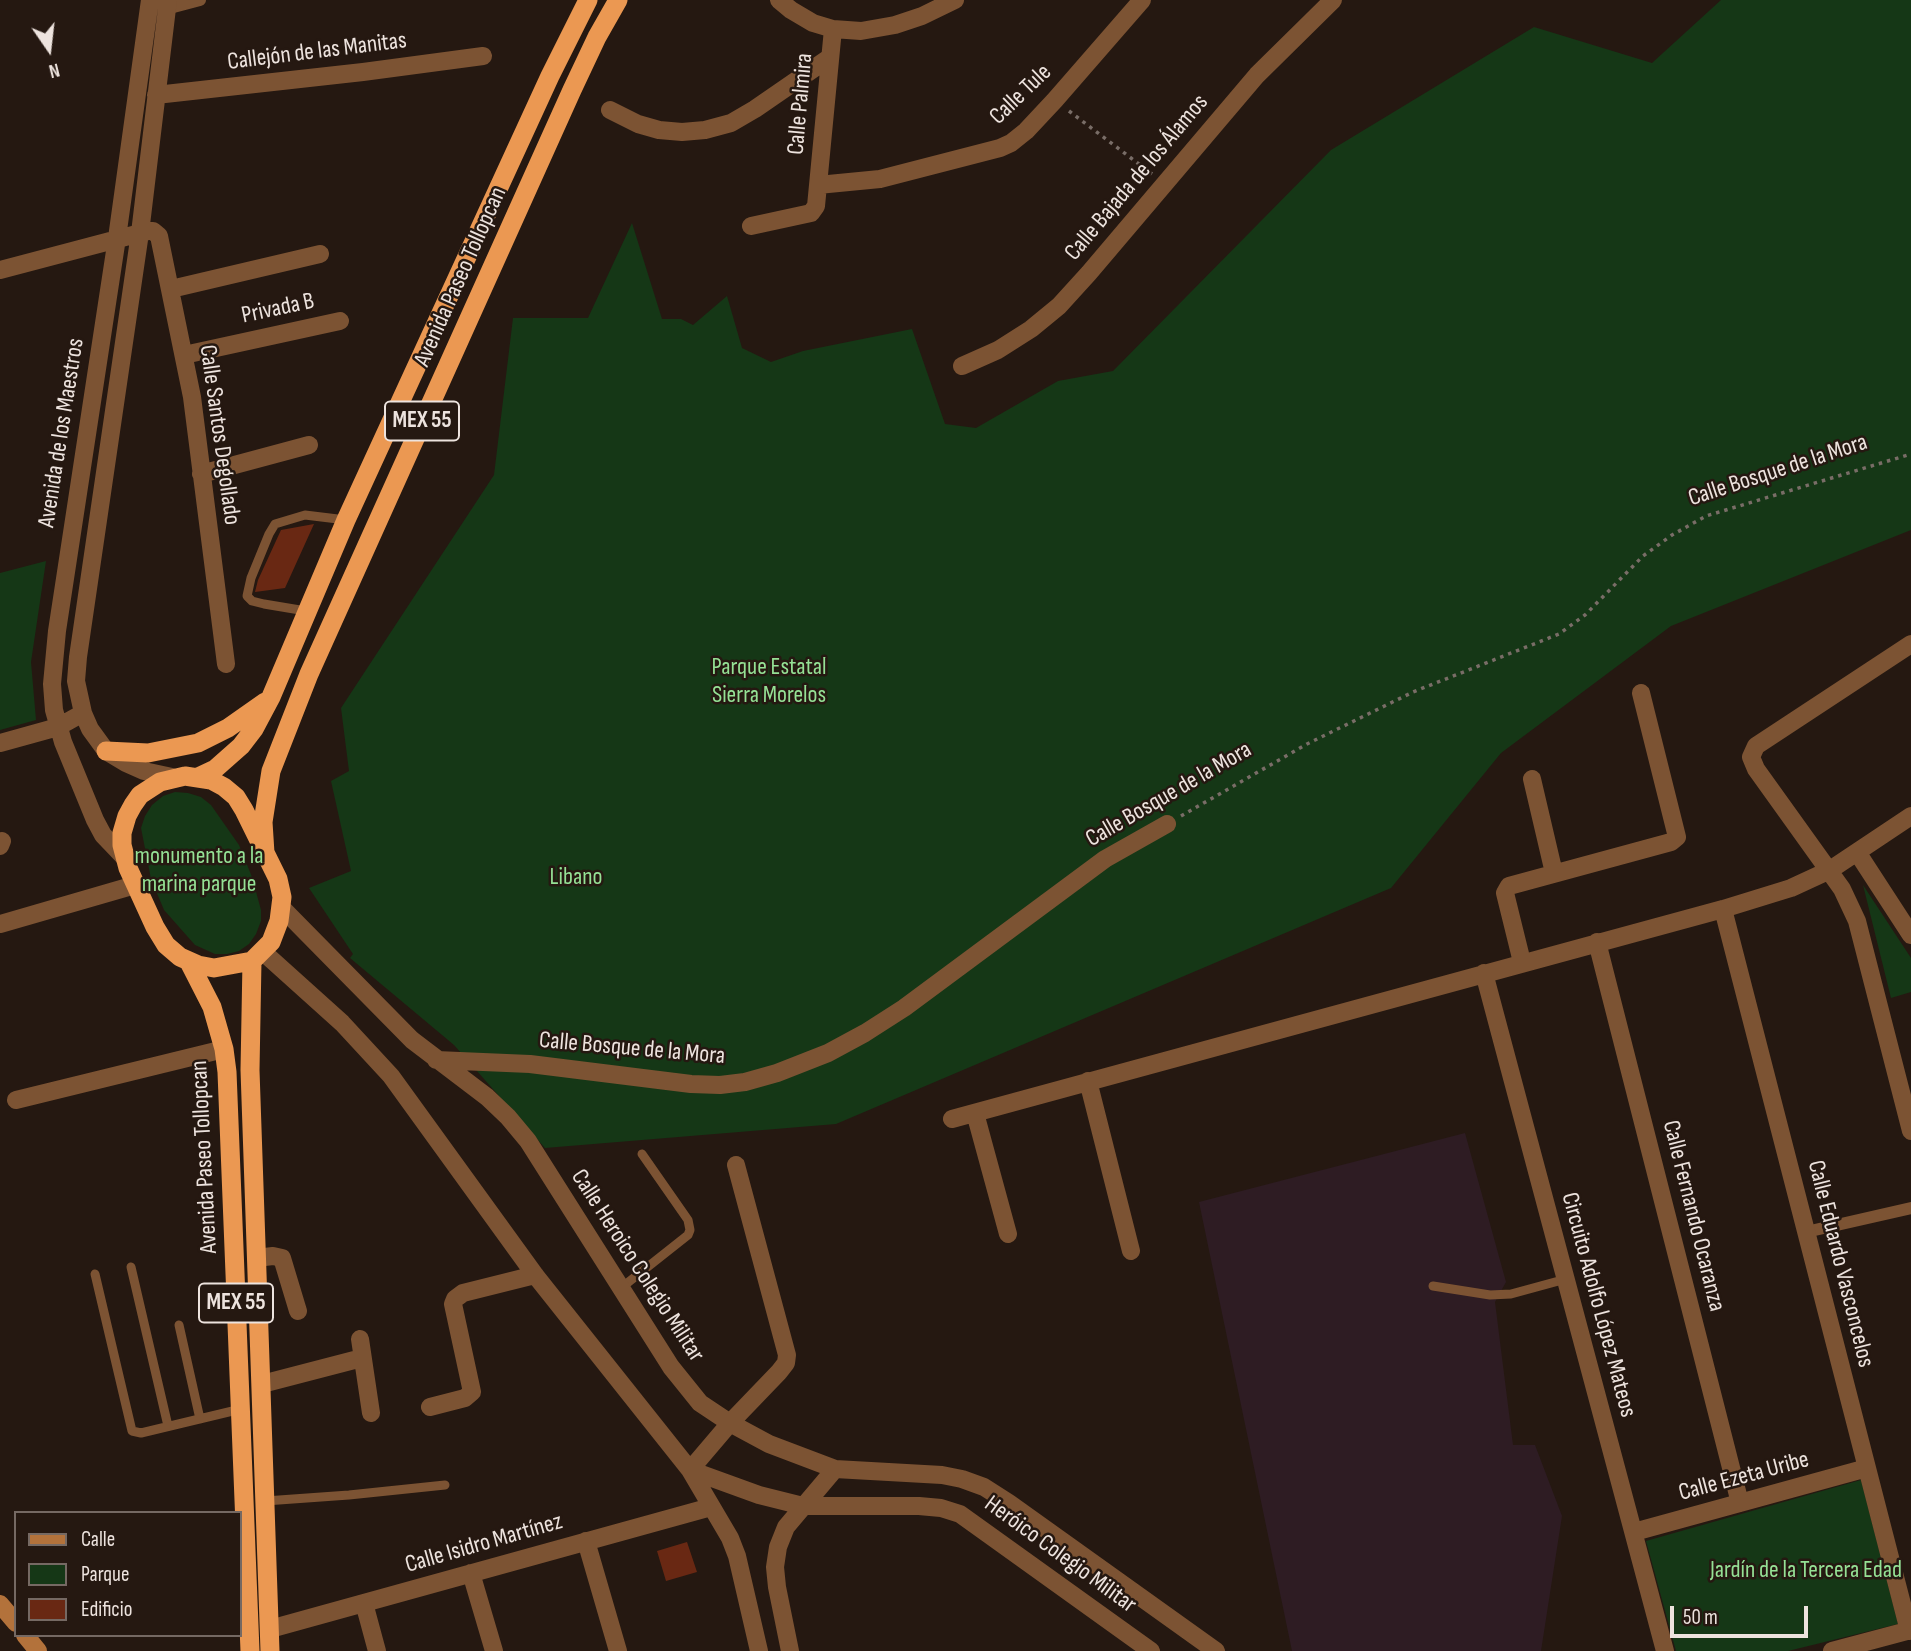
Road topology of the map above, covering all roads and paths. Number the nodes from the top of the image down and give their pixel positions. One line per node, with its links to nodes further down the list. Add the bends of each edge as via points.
1 (150, 0): 23 (street, Avenida de los Maestros)
2 (200, 0): 9 (street)
3 (588, 0): 11 (highway, Avenida Paseo Tollopcan / MEX 55)
4 (618, 0): 13 (highway, Avenida Paseo Tollopcan / MEX 55)
5 (779, 0): 12 (street, via 813,23)
6 (955, 0): 12 (street, via 895,24 861,31)
7 (1142, 0): 17 (street, Calle Tule)
8 (1333, 0): 19 (street, Calle Bajada de los Álamos, via 1257,75)
9 (187, 2): 10 (street)
10 (167, 4): 16 (street, Avenida de los Maestros)
11 (574, 26): 13 (main road); 33 (highway, Avenida Paseo Tollopcan / MEX 55)
12 (833, 29): 15 (street, Calle Palmira)
13 (597, 37): 49 (highway, Avenida Paseo Tollopcan / MEX 55, via 309,674 271,771 263,822)
14 (483, 55): 16 (street, Callejón de las Manitas)
15 (829, 58): 18 (street, via 731,123 705,130 659,130); 20 (street, Calle Palmira)
16 (156, 95): 22 (street, Avenida de los Maestros)
17 (1055, 100): 19 (path); 20 (street, Calle Tule, via 1026,131 1000,148 880,179)
18 (610, 110)
19 (1165, 184): 29 (street, Calle Bajada de los Álamos, via 1059,306 1031,329)
20 (818, 185): 21 (street, Calle Palmira, via 811,213)
21 (751, 226)
22 (140, 233): 23 (street); 26 (street, Calle Santos Degollado, via 153,231 159,236); 39 (street, Avenida de los Maestros, via 78,657 76,681)
23 (117, 238): 25 (street); 40 (street, Avenida de los Maestros, via 53,661)
24 (320, 254): 26 (street)
25 (0, 270)
26 (171, 289): 28 (street, Calle Santos Degollado)
27 (340, 321): 28 (street, Privada B)
28 (184, 355): 32 (street, Calle Santos Degollado)
29 (962, 366)
30 (309, 445): 32 (street)
31 (1911, 454): 47 (path, Calle Bosque de la Mora, via 1706,516 1643,556 1585,615 1559,634 1413,692 1307,744)
32 (201, 474): 36 (street, Calle Santos Degollado)
33 (346, 520): 34 (highway, Avenida Paseo Tollopcan / MEX 55); 34 (lane, via 306,515 275,524 258,559 247,596 252,601)
34 (307, 611): 38 (highway, Avenida Paseo Tollopcan / MEX 55)
35 (1911, 644): 51 (street, via 1753,751 1752,764)
36 (226, 664)
37 (1641, 693): 52 (street, via 1677,837)
38 (271, 697): 42 (highway, via 198,743 148,753); 44 (highway, Avenida Paseo Tollopcan / MEX 55, via 241,746)
39 (83, 713): 40 (street); 42 (street, Avenida de los Maestros)
40 (58, 727): 41 (street); 50 (street, Avenida de los Maestros, via 95,820 107,841)
41 (0, 743)
42 (106, 751): 43 (street, Avenida de los Maestros, via 126,764)
43 (172, 777): 44 (highway); 50 (highway, via 150,788 133,805 122,833)
44 (198, 777): 49 (highway, via 236,797)
45 (1532, 779): 52 (street)
46 (1911, 816): 48 (street)
47 (1167, 824): 64 (street, Calle Bosque de la Mora, via 1104,859 866,1033 777,1073 745,1082 691,1084 530,1064)
48 (1857, 852): 51 (street); 57 (street)
49 (265, 853): 54 (highway, via 278,879)
50 (124, 857): 53 (highway)
51 (1830, 870): 55 (street, via 1791,888); 69 (street, via 1864,941)
52 (1554, 873): 61 (street, via 1513,884 1505,893)
53 (135, 885): 56 (street); 60 (highway, via 166,945)
54 (282, 908): 59 (highway, via 271,942); 64 (street, Calle Heroico Colegio Militar)
55 (1723, 909): 58 (street); 73 (street, Calle Eduardo Vasconcelos)
56 (0, 924)
57 (1911, 935)
58 (1597, 942): 61 (street); 99 (street, Calle Fernando Ocaranza)
59 (257, 956): 60 (highway, via 214,968); 76 (highway, Avenida Paseo Tollopcan / MEX 55, via 250,1070); 79 (street, via 333,1014 391,1076)
60 (189, 962): 63 (highway, Avenida Paseo Tollopcan / MEX 55, via 212,1007)
61 (1522, 962): 62 (street)
62 (1484, 973): 65 (street); 80 (street, Circuito Adolfo López Mateos)
63 (224, 1049): 66 (street); 89 (highway, Avenida Paseo Tollopcan / MEX 55)
64 (436, 1060): 82 (street, Calle Heroico Colegio Militar, via 509,1117)
65 (1088, 1081): 67 (street); 75 (street)
66 (16, 1100)
67 (975, 1113): 68 (street); 74 (street)
68 (953, 1119)
69 (1911, 1131)
70 (642, 1154): 82 (lane, via 688,1220 690,1230)
71 (736, 1165): 92 (street, via 787,1355 779,1372)
72 (1911, 1208): 73 (street)
73 (1806, 1232): 94 (street, Calle Eduardo Vasconcelos)
74 (1008, 1234)
75 (1130, 1251)
76 (256, 1258): 83 (street, via 282,1258); 87 (highway, Avenida Paseo Tollopcan / MEX 55)
77 (131, 1267): 93 (lane)
78 (95, 1274): 93 (lane, via 131,1428 137,1433)
79 (535, 1275): 88 (street, via 455,1299 472,1392); 96 (street)
80 (1566, 1279): 81 (lane, via 1511,1294); 102 (street, Circuito Adolfo López Mateos)
81 (1433, 1286)
82 (621, 1288): 92 (street, Calle Heroico Colegio Militar, via 682,1382 700,1403)
83 (298, 1311)
84 (179, 1325): 91 (lane)
85 (360, 1339): 86 (street)
86 (362, 1357): 87 (street); 90 (street)
87 (262, 1384): 98 (highway, Avenida Paseo Tollopcan / MEX 55)
88 (430, 1407)
89 (241, 1409): 91 (lane); 113 (highway, Avenida Paseo Tollopcan / MEX 55)
90 (370, 1413)
91 (200, 1419): 93 (lane)
92 (730, 1423): 95 (street, Calle Heroico Colegio Militar); 96 (street)
93 (168, 1426)
94 (1867, 1468): 99 (street, Calle Ezeta Uribe); 109 (street, Calle Eduardo Vasconcelos)
95 (835, 1469): 100 (street); 121 (street, Heróico Colegio Militar, via 942,1475 984,1487)
96 (690, 1470): 100 (street, Heróico Colegio Militar); 101 (street)
97 (445, 1485): 98 (lane)
98 (265, 1501): 108 (highway, Avenida Paseo Tollopcan / MEX 55)
99 (1740, 1503): 102 (street, Calle Ezeta Uribe)
100 (803, 1506): 119 (street, via 786,1527 775,1567); 120 (street, Heróico Colegio Militar, via 919,1506 960,1514)
101 (711, 1507): 103 (street, Calle Isidro Martínez); 118 (street, via 737,1556)
102 (1634, 1532): 122 (street, Circuito Adolfo López Mateos)
103 (586, 1541): 104 (street, Calle Isidro Martínez); 117 (street)
104 (471, 1573): 105 (street, Calle Isidro Martínez); 116 (street)
105 (364, 1603): 108 (street, Calle Isidro Martínez); 115 (street)
106 (0, 1604): 107 (main road)
107 (14, 1621)
108 (270, 1629): 114 (highway, Avenida Paseo Tollopcan / MEX 55)
109 (1910, 1630): 111 (street)
110 (27, 1637): 112 (main road)
111 (1851, 1648): 123 (street)
112 (38, 1651)
113 (250, 1651)
114 (270, 1651)
115 (377, 1651)
116 (494, 1651)
117 (618, 1651)
118 (758, 1651)
119 (790, 1651)
120 (1151, 1651)
121 (1216, 1651)
122 (1665, 1651)
123 (1832, 1651)

